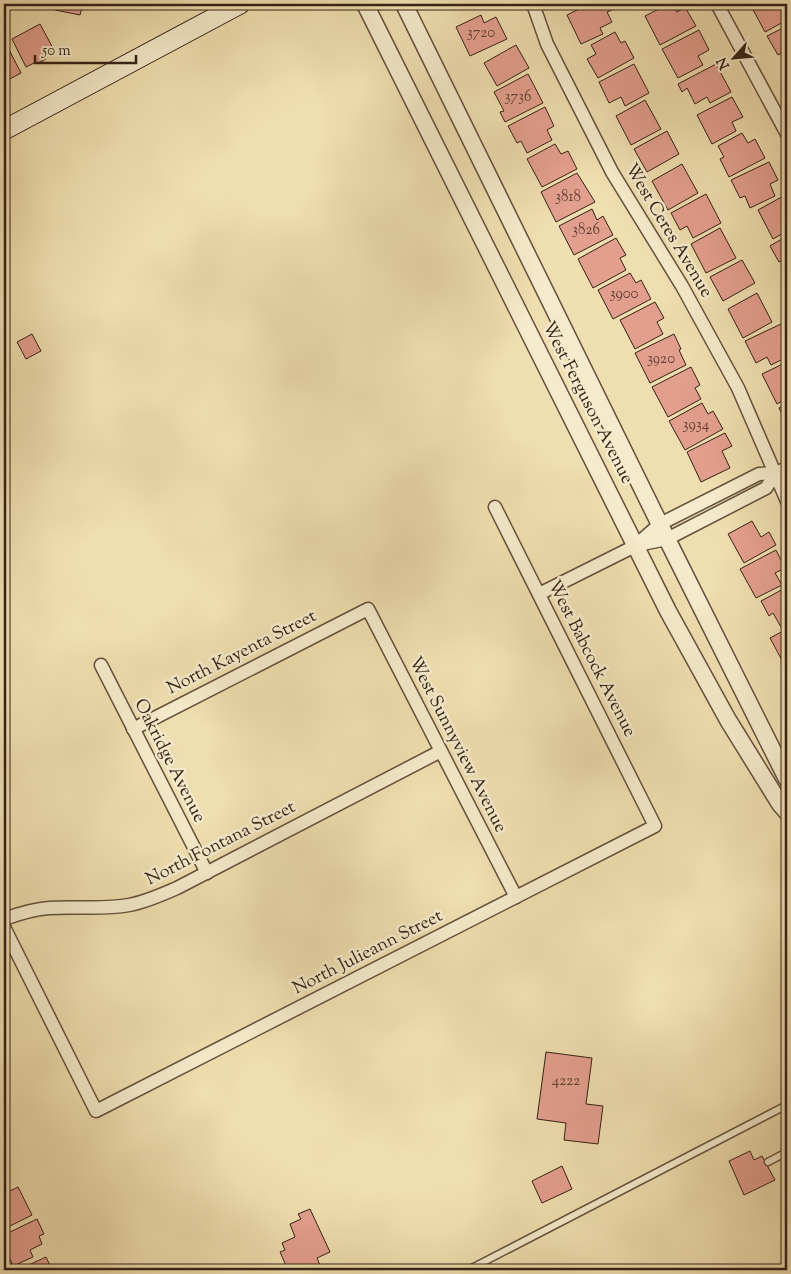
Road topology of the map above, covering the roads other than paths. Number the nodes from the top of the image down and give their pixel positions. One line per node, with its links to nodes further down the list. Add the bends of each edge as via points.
1 (240, 4): 6 (main road)
2 (365, 4): 13 (street, West Ferguson Avenue)
3 (404, 4): 11 (street, West Ferguson Avenue)
4 (533, 4): 8 (street, West Ceres Avenue, via 547,44 612,172 682,286)
5 (717, 4): 7 (street)
6 (4, 130)
7 (787, 134)
8 (782, 471): 9 (street, West Ceres Avenue); 11 (street, via 759,474); 12 (street, via 766,488)
9 (787, 501)
10 (495, 507): 14 (street, West Babcock Avenue)
11 (660, 524): 12 (street, West Ferguson Avenue); 13 (street)
12 (667, 540): 13 (street); 19 (street, West Ferguson Avenue)
13 (636, 546): 14 (street); 20 (street, West Ferguson Avenue, via 728,720)
14 (539, 594): 21 (street, West Babcock Avenue)
15 (368, 609): 17 (street, North Kayenta Street); 18 (street, West Sunnyview Avenue)
16 (100, 665): 17 (street, Oakridge Avenue)
17 (133, 729): 22 (street, Oakridge Avenue)
18 (441, 751): 22 (street, North Fontana Street); 23 (street, West Sunnyview Avenue)
19 (787, 779)
20 (787, 812)
21 (655, 826): 23 (street, North Julieann Street)
22 (207, 873): 24 (street, North Fontana Street, via 153,899 130,905 47,908)
23 (516, 897): 25 (street, North Julieann Street, via 96,1111)
24 (4, 919)
25 (4, 927)
26 (787, 1105): 31 (lane)
27 (787, 1137): 28 (lane)
28 (787, 1143)
29 (787, 1152): 30 (lane)
30 (768, 1162)
31 (468, 1270)

